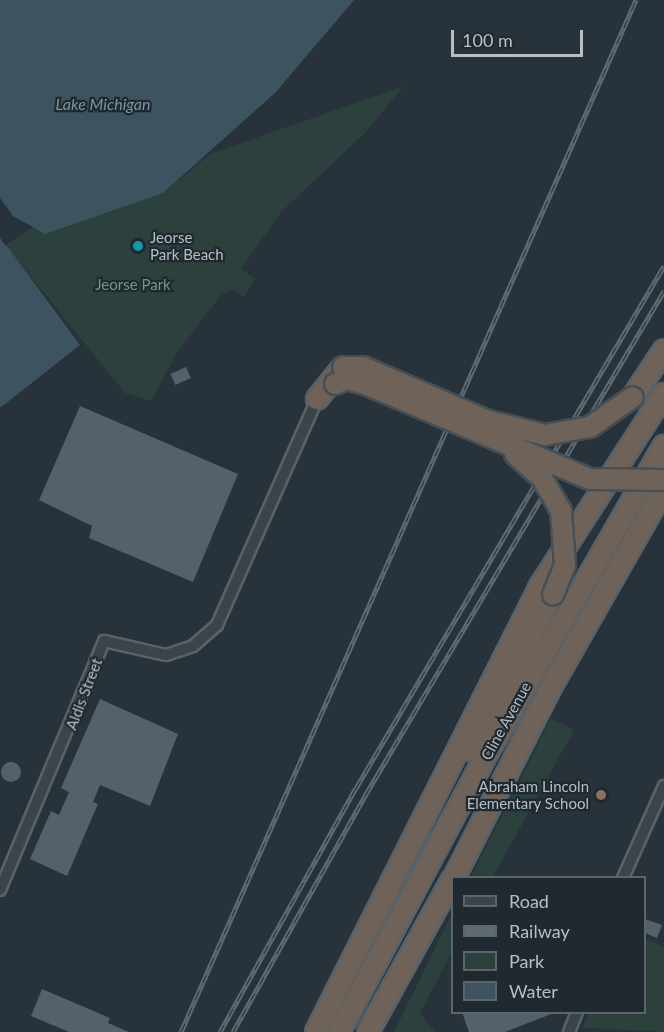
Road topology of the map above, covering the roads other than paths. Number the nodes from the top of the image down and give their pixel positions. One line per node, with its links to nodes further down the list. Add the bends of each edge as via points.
1 (664, 350): 2 (highway, bridge, via 633,397 590,427 545,435 488,421 363,367)
2 (339, 376): 4 (highway); 5 (highway, bridge)
3 (664, 394): 16 (highway, via 539,588)
4 (317, 399): 13 (street, Aldis Street, via 217,625 193,646 166,655 104,640)
5 (491, 436): 7 (highway, bridge, via 590,479); 17 (highway, bridge, via 536,472 561,511 564,565 553,595 469,748)
6 (664, 446): 17 (highway, Cline Avenue, via 500,730)
7 (664, 480)
8 (664, 489): 10 (highway, Cline Avenue, via 552,685)
9 (664, 786): 11 (street)
10 (455, 876)
11 (624, 876)
12 (451, 883): 14 (highway, Cline Avenue)
13 (0, 890)
14 (393, 991): 18 (highway, Cline Avenue); 19 (highway)
15 (576, 1014): 20 (street)
16 (320, 1024)
17 (341, 1029)
18 (368, 1032)
19 (377, 1032)
20 (569, 1032)

